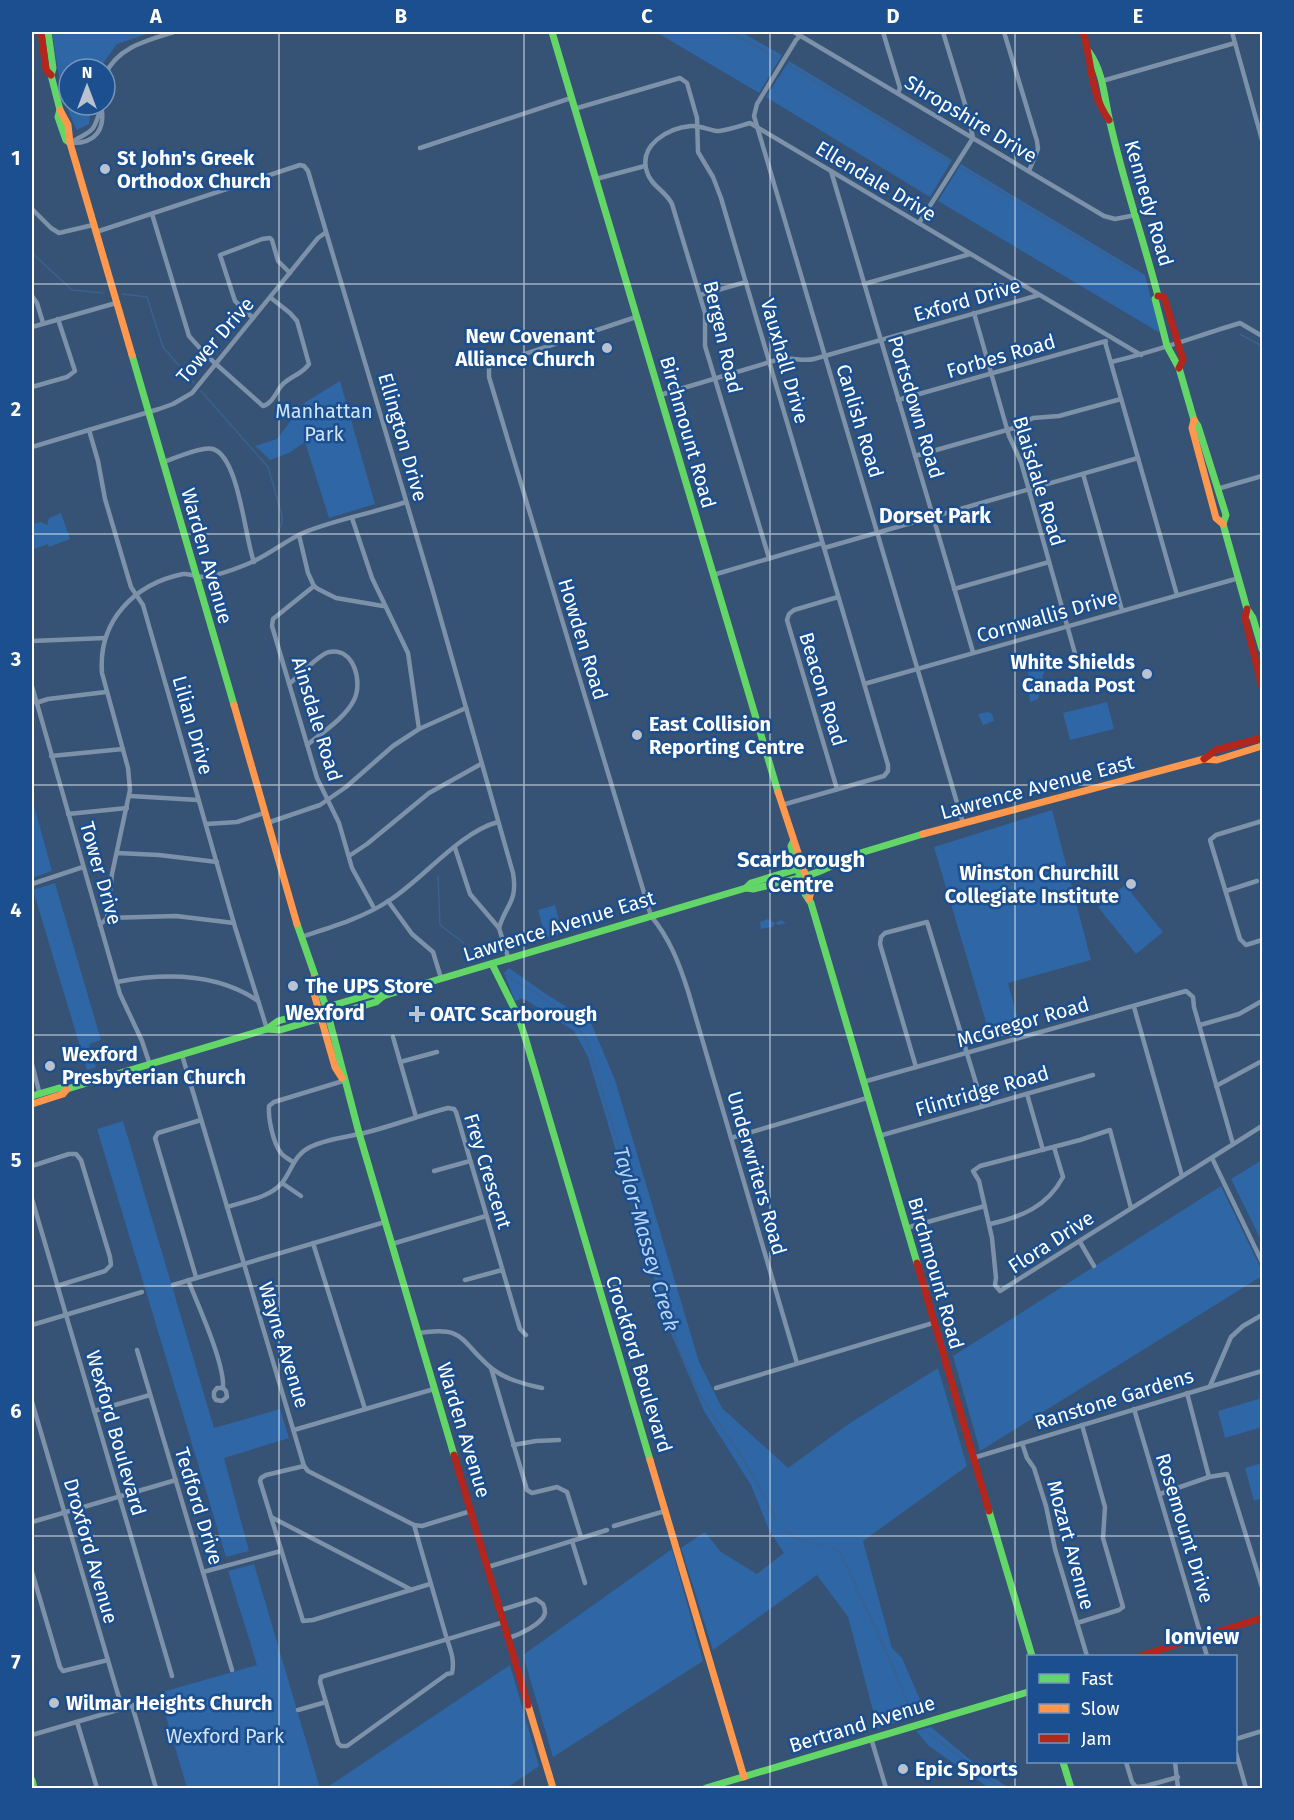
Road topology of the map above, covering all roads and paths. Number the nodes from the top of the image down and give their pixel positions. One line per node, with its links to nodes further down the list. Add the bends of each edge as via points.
1 (41, 32): 14 (main road, Warden Avenue, via 46,70)
2 (48, 32): 14 (main road, Warden Avenue)
3 (174, 32): 13 (street, via 135,45)
4 (552, 32): 17 (main road, Birchmount Road)
5 (794, 32): 11 (street, Shropshire Drive)
6 (883, 32): 16 (street, via 900,88)
7 (943, 32): 22 (street)
8 (1004, 32): 28 (street, via 1037,141 1038,149)
9 (1083, 32): 15 (main road, Kennedy Road, via 1088,61)
10 (1232, 32): 12 (street)
11 (800, 36): 16 (street, Shropshire Drive); 21 (street, Canlish Road, via 755,108)
12 (1234, 43): 15 (street); 23 (street)
13 (117, 59)
14 (51, 75): 24 (main road, Warden Avenue, via 60,110 58,117)
15 (1097, 82): 32 (main road, Kennedy Road, via 1102,111 1109,120)
16 (898, 93): 22 (street, Shropshire Drive)
17 (571, 98): 18 (main road, Birchmount Road); 25 (street)
18 (574, 109): 20 (street, Vauxhall Drive, via 683,78); 29 (main road, Birchmount Road)
19 (104, 117): 24 (street, via 99,132 88,140)
20 (698, 127): 21 (street, via 719,131 750,123); 26 (street, via 657,139 649,149); 38 (street, Vauxhall Drive, via 697,149 717,183)
21 (759, 127): 27 (street, Ellendale Drive); 58 (street, Canlish Road)
22 (973, 138): 28 (street, Shropshire Drive); 33 (street)
23 (1263, 140)
24 (70, 143): 34 (main road, Warden Avenue)
25 (420, 148)
26 (645, 166): 29 (street); 40 (street, Bergen Road, via 651,181 671,200)
27 (831, 171): 33 (street, Ellendale Drive); 39 (street, Portsdown Road)
28 (1029, 171): 32 (street, Shropshire Drive, via 1108,218)
29 (596, 179): 47 (main road, Birchmount Road)
30 (32, 209): 34 (street, Ellington Drive, via 59,233)
31 (152, 214): 34 (street, Ellington Drive); 35 (street, Ellington Drive, via 300,165 308,171); 61 (street, via 186,330)
32 (1136, 215): 43 (main road, Kennedy Road)
33 (919, 223): 36 (street, Ellendale Drive)
34 (94, 229): 45 (main road, Warden Avenue)
35 (325, 233): 37 (street, Tower Drive); 82 (street, Ellington Drive)
36 (970, 254): 39 (street); 41 (street, Ellendale Drive)
37 (290, 273): 44 (street, Tower Drive); 48 (street, via 278,261 270,238 220,255 235,301)
38 (746, 282): 40 (street); 59 (street, Vauxhall Drive)
39 (864, 284): 54 (street, Portsdown Road)
40 (700, 295): 64 (street, Bergen Road, via 706,318 704,341)
41 (1039, 295): 46 (street, Exford Drive); 53 (street, Ellendale Drive)
42 (32, 296): 50 (street)
43 (1158, 296): 55 (main road, Kennedy Road, via 1164,297); 56 (main road, Kennedy Road, via 1155,299)
44 (271, 298): 48 (street, Tower Drive); 61 (street, via 297,321 308,357 306,369 289,379 263,406)
45 (116, 303): 49 (street); 69 (main road, Warden Avenue)
46 (974, 313): 54 (street, Exford Drive); 63 (street, Blaisdale Road)
47 (636, 317): 66 (main road, Birchmount Road); 149 (street, Howden Road, via 496,364 488,371)
48 (253, 318): 61 (street, Tower Drive)
49 (58, 319): 50 (street); 65 (street, via 75,371)
50 (43, 323): 51 (street)
51 (32, 327)
52 (1263, 336): 55 (street, via 1240,323)
53 (1107, 339): 57 (street, Ellendale Drive); 60 (street); 63 (street, Forbes Road)
54 (881, 340): 58 (street, Exford Drive); 68 (street, Portsdown Road)
55 (1177, 343): 56 (street); 62 (main road, Kennedy Road, via 1182,360)
56 (1168, 347): 57 (street); 62 (main road, Kennedy Road)
57 (1141, 355): 60 (street)
58 (825, 356): 59 (street, Exford Drive); 86 (street, Canlish Road)
59 (768, 362): 64 (street, Exford Drive); 88 (street, Vauxhall Drive)
60 (1111, 362): 67 (street)
61 (217, 364): 69 (street, Tower Drive, via 192,393)
62 (1179, 368): 70 (main road, Kennedy Road)
63 (992, 374): 68 (street, Forbes Road); 72 (street, Blaisdale Road)
64 (715, 378): 66 (street, Exford Drive); 89 (street, Bergen Road)
65 (32, 387)
66 (660, 395): 92 (main road, Birchmount Road)
67 (1121, 399): 72 (street, via 1059,416 1033,418); 75 (street)
68 (898, 400): 74 (street, Portsdown Road)
69 (148, 412): 71 (street, Tower Drive); 76 (main road, Warden Avenue)
70 (1194, 420): 79 (main road, Kennedy Road); 81 (main road, Kennedy Road, via 1192,428)
71 (89, 430): 73 (street, Tower Drive); 97 (street, Lilian Drive, via 105,499)
72 (1007, 430): 74 (street); 80 (street, Blaisdale Road)
73 (32, 447)
74 (915, 456): 83 (street, Portsdown Road)
75 (1138, 458): 77 (street); 98 (street)
76 (164, 462): 90 (street, via 205,449 222,456 231,471); 93 (main road, Warden Avenue)
77 (1083, 474): 80 (street); 102 (street)
78 (1263, 476): 79 (street)
79 (1217, 489): 81 (main road); 85 (main road, Kennedy Road, via 1226,515)
80 (1028, 490): 83 (street); 91 (street, Blaisdale Road)
81 (1209, 491): 85 (main road, Kennedy Road, via 1216,518)
82 (406, 502): 84 (street); 116 (street, Ellington Drive)
83 (933, 517): 86 (street); 96 (street, Portsdown Road)
84 (352, 518): 87 (street); 100 (street)
85 (1223, 524): 94 (main road, Kennedy Road)
86 (878, 532): 88 (street); 109 (street, Canlish Road)
87 (299, 535): 90 (street); 95 (street)
88 (823, 545): 89 (street); 99 (street, Vauxhall Drive)
89 (768, 558): 92 (street)
90 (254, 562): 93 (street)
91 (1048, 562): 96 (street); 103 (street, Blaisdale Road)
92 (713, 575): 129 (main road, Birchmount Road)
93 (195, 576): 97 (street, via 187,573 167,578); 131 (main road, Warden Avenue)
94 (1239, 578): 98 (street, Cornwallis Drive); 101 (main road, Kennedy Road)
95 (314, 586): 100 (street, via 336,598); 110 (street, Ainsdale Road, via 272,622)
96 (954, 588): 107 (street, Portsdown Road)
97 (136, 595): 104 (street, via 115,616); 127 (street, Lilian Drive, via 143,605)
98 (1177, 595): 102 (street, Cornwallis Drive)
99 (838, 597): 111 (street, Vauxhall Drive); 125 (street, Beacon Road, via 794,610 787,620)
100 (383, 606): 117 (street, via 408,653)
101 (1247, 609): 106 (main road, Kennedy Road); 113 (main road, Kennedy Road, via 1245,618)
102 (1122, 610): 103 (street, Cornwallis Drive)
103 (1066, 626): 107 (street, Cornwallis Drive); 108 (street, Blaisdale Road)
104 (105, 638): 105 (street); 114 (street, via 101,667)
105 (32, 641)
106 (1263, 649)
107 (973, 652): 109 (street, Cornwallis Drive)
108 (1076, 657)
109 (918, 668): 111 (street, Cornwallis Drive); 137 (street, Canlish Road)
110 (289, 684): 119 (street, Ainsdale Road); 119 (street, via 327,652 344,655 355,667 357,689 353,702)
111 (864, 684): 125 (street, Vauxhall Drive, via 888,770 884,776)
112 (32, 686): 115 (street, Tower Drive)
113 (1263, 687)
114 (106, 692): 115 (street); 121 (street)
115 (36, 703): 122 (street, Tower Drive)
116 (466, 708): 117 (street); 124 (street, Ellington Drive)
117 (419, 729): 128 (street)
118 (1263, 738): 123 (main road, Lawrence Avenue East, via 1216,750)
119 (307, 745): 128 (street, Ainsdale Road)
120 (1263, 746): 123 (main road, Lawrence Avenue East, via 1217,760)
121 (123, 749): 122 (street); 126 (street)
122 (51, 756): 132 (street, Tower Drive)
123 (1204, 759): 137 (main road, Lawrence Avenue East)
124 (481, 764): 134 (street, Ellington Drive); 140 (street, via 429,793)
125 (837, 789): 129 (street)
126 (130, 796): 127 (street); 130 (street)
127 (198, 800): 136 (street, Lilian Drive)
128 (328, 800): 135 (street); 140 (street, Ainsdale Road)
129 (782, 805): 143 (main road, Birchmount Road)
130 (127, 807): 132 (street); 139 (street)
131 (264, 813): 135 (main road, Warden Avenue); 136 (street, via 237,822)
132 (68, 814): 142 (street, Tower Drive)
133 (1263, 821): 146 (street, via 1210,839)
134 (498, 822): 138 (street); 153 (street, Ellington Drive, via 515,883 513,899)
135 (267, 823): 154 (main road, Warden Avenue)
136 (206, 824): 141 (street, Lilian Drive)
137 (963, 824): 143 (main road, Lawrence Avenue East, via 844,858 838,864)
138 (454, 848): 147 (street); 153 (street, via 470,894)
139 (117, 853): 141 (street); 150 (street)
140 (349, 855): 148 (street, Ainsdale Road)
141 (217, 862): 151 (street, Lilian Drive)
142 (83, 867): 145 (street); 152 (street, Tower Drive)
143 (801, 871): 149 (main road, Lawrence Avenue East, via 754,889); 179 (main road, Birchmount Road)
144 (1257, 881): 146 (street)
145 (32, 884)
146 (1226, 891): 155 (street, via 1242,943 1250,945)
147 (388, 901): 148 (street); 158 (street, via 414,936 433,952)
148 (374, 908): 154 (street)
149 (651, 916): 156 (main road, Lawrence Avenue East); 192 (street, Underwriters Road, via 677,956)
150 (107, 918): 151 (street, via 176,916); 152 (street)
151 (234, 923): 161 (street, Lilian Drive)
152 (100, 925): 159 (street, Tower Drive)
153 (499, 928): 156 (street)
154 (301, 937): 164 (main road, Warden Avenue, via 314,978 313,990)
155 (1263, 940)
156 (509, 960): 157 (main road, Lawrence Avenue East)
157 (492, 964): 158 (main road, Lawrence Avenue East); 258 (main road, Crockford Boulevard, via 525,1037)
158 (441, 978): 160 (main road, Lawrence Avenue East)
159 (117, 982): 161 (street, via 168,976 212,980); 175 (street, Tower Drive)
160 (383, 996): 164 (main road, Lawrence Avenue East, via 372,994); 165 (main road, Lawrence Avenue East, via 376,1002)
161 (258, 1001): 167 (street, Lilian Drive)
162 (1263, 1001): 166 (street, via 1239,1014)
163 (1134, 1006): 166 (street, McGregor Road, via 1190,992); 170 (street, McGregor Road); 201 (street)
164 (322, 1008): 165 (main road, Warden Avenue); 167 (main road, Lawrence Avenue East, via 278,1021)
165 (325, 1018): 167 (main road, Lawrence Avenue East, via 280,1030); 178 (main road, Warden Avenue, via 335,1067)
166 (1200, 1025): 180 (street)
167 (267, 1029): 171 (main road, Lawrence Avenue East)
168 (393, 1037): 173 (street)
169 (437, 1052): 173 (street)
170 (967, 1053): 176 (street, McGregor Road); 176 (street, via 929,923 913,924 885,933 880,944); 186 (street)
171 (182, 1054): 175 (main road, Lawrence Avenue East); 188 (street, Wayne Avenue)
172 (1263, 1061): 180 (street)
173 (400, 1062): 187 (street)
174 (32, 1064): 183 (street)
175 (150, 1065): 183 (main road, Lawrence Avenue East, via 59,1088)
176 (916, 1067): 179 (street, McGregor Road)
177 (1093, 1075): 181 (street, Flintridge Road)
178 (344, 1081): 190 (main road, Warden Avenue); 198 (street, via 269,1106 276,1142 281,1153)
179 (863, 1082): 184 (main road, Birchmount Road)
180 (1216, 1086): 193 (street)
181 (1027, 1094): 186 (street, Flintridge Road); 195 (street)
182 (32, 1096): 183 (main road, Lawrence Avenue East)
183 (41, 1097): 185 (main road, Lawrence Avenue East)
184 (867, 1098): 191 (main road, Birchmount Road); 192 (street)
185 (32, 1104)
186 (982, 1106): 191 (street, Flintridge Road)
187 (416, 1117): 190 (street, Frey Crescent); 197 (street, Frey Crescent, via 454,1108)
188 (201, 1120): 206 (street, Wayne Avenue); 219 (street, via 158,1133 155,1138)
189 (1263, 1126): 193 (street, Flora Drive)
190 (358, 1133): 198 (street, Frey Crescent, via 311,1146); 209 (main road, Warden Avenue)
191 (878, 1136): 211 (main road, Birchmount Road)
192 (731, 1138): 232 (street, Underwriters Road)
193 (1233, 1144): 196 (street, Flora Drive)
194 (1054, 1147): 195 (street); 207 (street, via 1112,1131); 210 (street, via 1063,1177 1057,1189 1019,1217)
195 (1042, 1150): 205 (street, Flora Drive, via 974,1169)
196 (1212, 1158): 201 (street, Flora Drive); 215 (street)
197 (470, 1161): 200 (street); 208 (street, Frey Crescent)
198 (293, 1162): 202 (street)
199 (32, 1166): 223 (street, via 76,1154 110,1257 111,1265 105,1271)
200 (434, 1171)
201 (1182, 1176): 207 (street, Flora Drive)
202 (282, 1183): 203 (street); 206 (street, via 267,1194)
203 (301, 1196)
204 (32, 1199): 223 (street, Wexford Boulevard)
205 (985, 1206): 210 (street, Flora Drive); 211 (street)
206 (227, 1207): 216 (street, Wayne Avenue)
207 (1131, 1208): 212 (street, Flora Drive)
208 (486, 1216): 214 (street); 218 (street, Frey Crescent)
209 (385, 1222): 213 (street); 214 (main road, Warden Avenue)
210 (990, 1224): 212 (street, Flora Drive, via 994,1284 1000,1291)
211 (906, 1228): 227 (main road, Birchmount Road)
212 (1080, 1242): 217 (street)
213 (313, 1243): 216 (street); 243 (street)
214 (392, 1244): 229 (main road, Warden Avenue)
215 (1263, 1262)
216 (244, 1263): 219 (street); 247 (street, Wayne Avenue)
217 (1094, 1266)
218 (502, 1270): 221 (street); 230 (street, Frey Crescent, via 520,1329)
219 (196, 1277): 220 (street)
220 (188, 1280): 222 (street); 236 (street, via 213,1344)
221 (465, 1280)
222 (173, 1285)
223 (57, 1286): 225 (street, Wexford Boulevard)
224 (142, 1292): 225 (street)
225 (66, 1315): 228 (street); 245 (street, Wexford Boulevard)
226 (1263, 1315): 235 (street, Ranstone Gardens, via 1231,1337)
227 (933, 1323): 232 (street); 251 (main road, Birchmount Road)
228 (32, 1325)
229 (419, 1333): 233 (street, via 450,1331); 239 (main road, Warden Avenue)
230 (526, 1335)
231 (137, 1350): 241 (street, Tedford Drive)
232 (797, 1362): 238 (street)
233 (491, 1368): 237 (street); 250 (street)
234 (1263, 1371): 235 (street)
235 (1210, 1386): 240 (street, Ranstone Gardens)
236 (223, 1388)
237 (542, 1388)
238 (716, 1388)
239 (434, 1389): 243 (street); 257 (main road, Warden Avenue)
240 (1187, 1393): 244 (street, Ranstone Gardens); 253 (street)
241 (150, 1395): 245 (street); 254 (street, Tedford Drive)
242 (32, 1402): 259 (street, Droxford Avenue)
243 (365, 1409): 247 (street)
244 (1134, 1409): 246 (street, Ranstone Gardens); 255 (street, Rosemount Drive)
245 (94, 1411): 256 (street, Wexford Boulevard)
246 (1082, 1425): 249 (street, Ranstone Gardens); 278 (street, via 1105,1507 1103,1538 1123,1607)
247 (294, 1430): 252 (street, Wayne Avenue)
248 (559, 1440): 250 (street)
249 (1022, 1443): 251 (street, Ranstone Gardens); 278 (street, Mozart Avenue, via 1039,1484)
250 (513, 1445): 265 (street, via 527,1490 532,1493 557,1487 567,1492)
251 (973, 1458): 282 (main road, Birchmount Road)
252 (304, 1466): 260 (street, via 261,1478); 262 (street)
253 (1209, 1477): 255 (street); 273 (street, via 1230,1476)
254 (176, 1480): 256 (street); 270 (street, Tedford Drive)
255 (1160, 1494): 279 (street, Rosemount Drive)
256 (119, 1496): 259 (street); 288 (street, Wexford Boulevard)
257 (471, 1511): 262 (street); 268 (main road, Warden Avenue)
258 (665, 1511): 263 (street); 304 (main road, Crockford Boulevard)
259 (64, 1513): 261 (street); 286 (street, Droxford Avenue)
260 (272, 1517): 267 (street); 274 (street)
261 (32, 1522)
262 (414, 1525): 272 (street)
263 (614, 1526)
264 (607, 1530): 265 (street)
265 (581, 1537): 266 (street)
266 (572, 1541): 268 (street); 271 (street)
267 (281, 1551): 270 (street); 274 (street, via 304,1622)
268 (488, 1567): 275 (main road, Warden Avenue)
269 (32, 1572): 286 (street, via 63,1671)
270 (203, 1572): 287 (street, Tedford Drive)
271 (585, 1583)
272 (430, 1584): 274 (street); 281 (street)
273 (1263, 1587)
274 (412, 1590)
275 (501, 1610): 277 (main road, Warden Avenue); 280 (street, via 536,1599 543,1604 545,1613 541,1620)
276 (1263, 1618): 279 (main road)
277 (504, 1622): 280 (main road, Warden Avenue); 281 (street)
278 (1077, 1623): 283 (street, Mozart Avenue)
279 (1202, 1637): 284 (main road); 285 (street, Rosemount Drive)
280 (509, 1638): 310 (main road, Warden Avenue)
281 (447, 1639): 291 (street, via 321,1677); 291 (street, via 455,1661 452,1673 347,1746 338,1743)
282 (1032, 1655)
283 (1087, 1655)
284 (1144, 1655)
285 (1208, 1655)
286 (108, 1660): 293 (street, Droxford Avenue)
287 (232, 1670)
288 (172, 1676)
289 (1027, 1693): 298 (main road, Bertrand Avenue)
290 (155, 1698): 292 (street)
291 (326, 1702): 294 (street)
292 (132, 1705): 293 (street); 309 (street)
293 (122, 1708): 295 (street)
294 (298, 1710)
295 (77, 1722): 297 (street); 308 (street)
296 (1263, 1731): 299 (street)
297 (32, 1735)
298 (871, 1738): 304 (main road, Bertrand Avenue); 312 (street)
299 (1237, 1739)
300 (1237, 1756): 315 (street)
301 (1064, 1763): 313 (main road)
302 (1127, 1763): 305 (street, via 1136,1786)
303 (1175, 1763): 305 (street)
304 (744, 1777): 311 (main road, Bertrand Avenue)
305 (1178, 1777): 314 (street)
306 (32, 1780): 307 (main road)
307 (34, 1788)
308 (97, 1788)
309 (156, 1788)
310 (554, 1788)
311 (706, 1788)
312 (886, 1788)
313 (1071, 1788)
314 (1178, 1788)
315 (1246, 1788)

